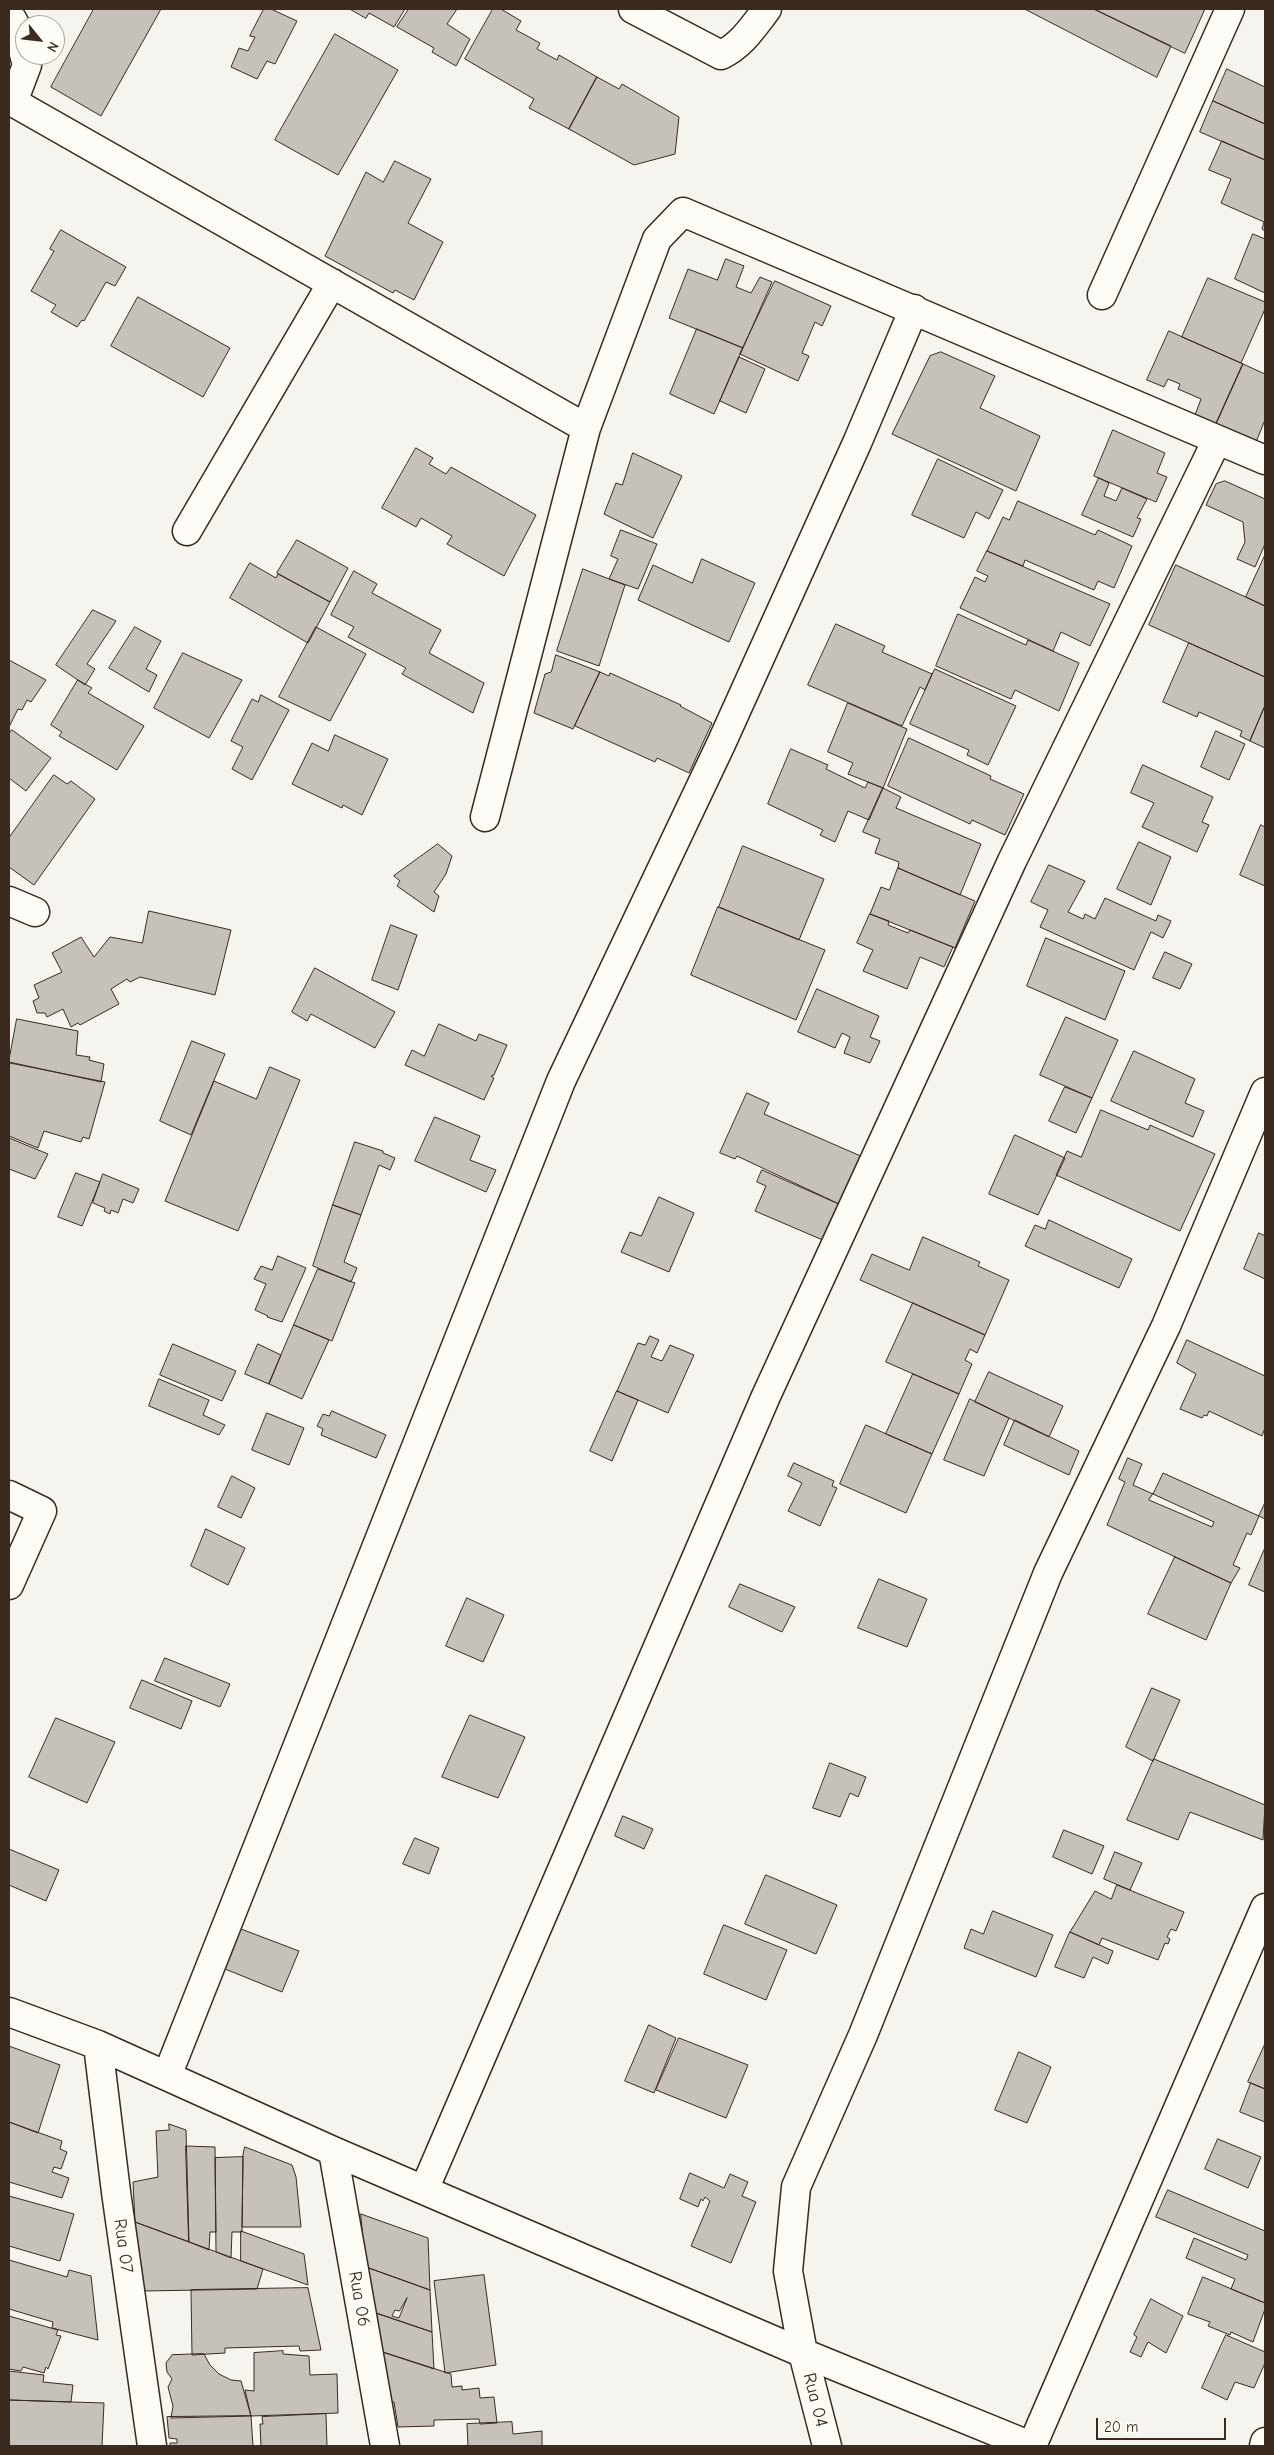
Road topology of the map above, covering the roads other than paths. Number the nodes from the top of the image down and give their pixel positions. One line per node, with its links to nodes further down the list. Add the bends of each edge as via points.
1 (633, 9): 2 (street, via 721,55 734,49)
2 (766, 9)
3 (1230, 9): 7 (street)
4 (9, 14): 5 (street, via 17,28 27,65)
5 (11, 106): 6 (street)
6 (332, 283): 9 (street); 12 (street)
7 (1102, 295)
8 (914, 309): 9 (street, via 684,212 657,240); 10 (street); 22 (street, via 721,744 561,1081)
9 (586, 428): 13 (street)
10 (1218, 440): 11 (street); 24 (street, via 1012,861 770,1387)
11 (1265, 460)
12 (187, 532)
13 (485, 817)
14 (9, 900): 15 (street)
15 (36, 912)
16 (1265, 1092): 25 (street, Rua 04, via 1166,1326 1048,1573 863,2035 796,2187 788,2271)
17 (9, 1495): 18 (street, via 42,1510)
18 (9, 1585)
19 (1265, 1908): 30 (street)
20 (9, 2012): 21 (street)
21 (98, 2045): 22 (street); 27 (street, Rua 07)
22 (167, 2076): 23 (street)
23 (333, 2151): 24 (street); 28 (street, Rua 06)
24 (424, 2190): 25 (street)
25 (803, 2353): 29 (street, Rua 04); 30 (street)
26 (1265, 2442): 31 (street)
27 (152, 2446)
28 (385, 2446)
29 (827, 2446)
30 (1032, 2446)
31 (1264, 2446)

